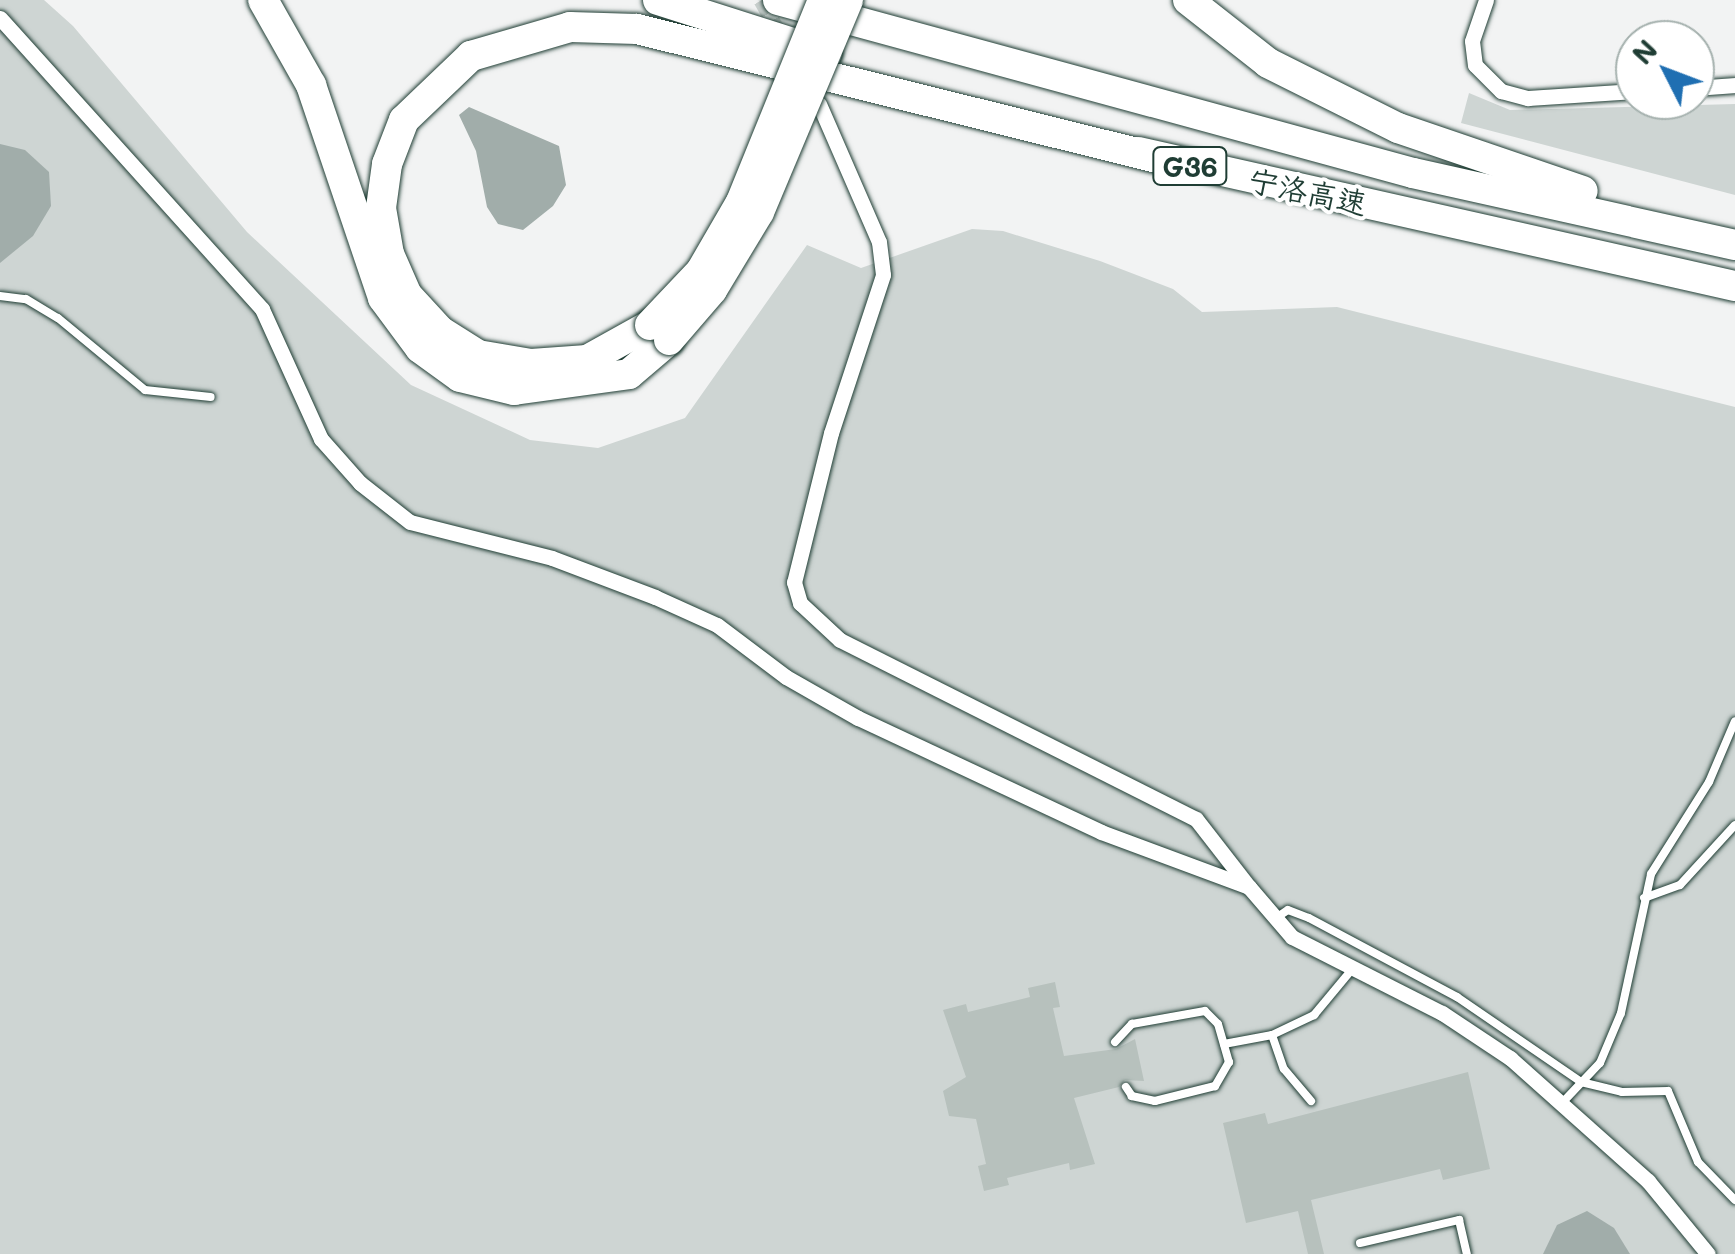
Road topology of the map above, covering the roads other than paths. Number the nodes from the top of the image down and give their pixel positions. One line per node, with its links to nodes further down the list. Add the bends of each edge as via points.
1 (263, 0): 16 (highway, via 311,84 384,298 420,348 460,377 514,390 629,374)
2 (658, 0): 11 (highway, 宁洛高速 / G36)
3 (778, 0): 13 (highway, 宁洛高速 / G36, via 1412,174)
4 (823, 0): 16 (highway, bridge, via 741,202)
5 (848, 0): 16 (highway, bridge, via 760,212 712,290)
6 (1188, 0): 12 (highway, via 1268,63 1398,128 1531,178)
7 (1486, 0): 9 (street, via 1472,42 1475,65 1501,91 1528,98)
8 (0, 18): 20 (street, via 262,309 322,439 360,482 410,522 552,558 655,597 717,625 786,677 858,718 1100,832)
9 (1615, 93)
10 (819, 104): 20 (street, via 879,242 883,275 826,452 794,582 800,603 840,640 1196,819)
11 (1157, 158): 14 (highway, 宁洛高速 / G36); 16 (highway, via 636,29 570,27 471,56 404,120 387,164 381,208 389,254 407,295 440,331 478,355 531,364 587,360)
12 (1735, 233)
13 (1735, 245)
14 (1735, 286)
15 (0, 296): 17 (lane, via 26,300 58,318 145,390)
16 (660, 332)
17 (211, 397)
18 (1735, 720): 21 (lane)
19 (1735, 825): 21 (lane, via 1680,885)
20 (1249, 887): 22 (street)
21 (1644, 898): 27 (lane, via 1622,1013 1600,1062)
22 (1273, 922): 23 (street); 27 (lane, via 1288,910 1309,918 1458,997)
23 (1354, 967): 24 (lane, via 1314,1015); 30 (street, via 1442,1012)
24 (1272, 1035): 26 (lane); 29 (lane, via 1284,1069)
25 (1116, 1042): 26 (lane, via 1132,1024 1192,1009 1213,1016)
26 (1224, 1044): 28 (lane, via 1228,1071 1215,1086 1155,1101 1132,1096)
27 (1581, 1082): 30 (lane); 31 (lane, via 1622,1092 1668,1091 1698,1162)
28 (1126, 1087)
29 (1312, 1101)
30 (1562, 1103): 34 (street, via 1648,1181)
31 (1735, 1200)
32 (1360, 1242): 33 (lane, via 1460,1220)
33 (1467, 1254)
34 (1708, 1254)

